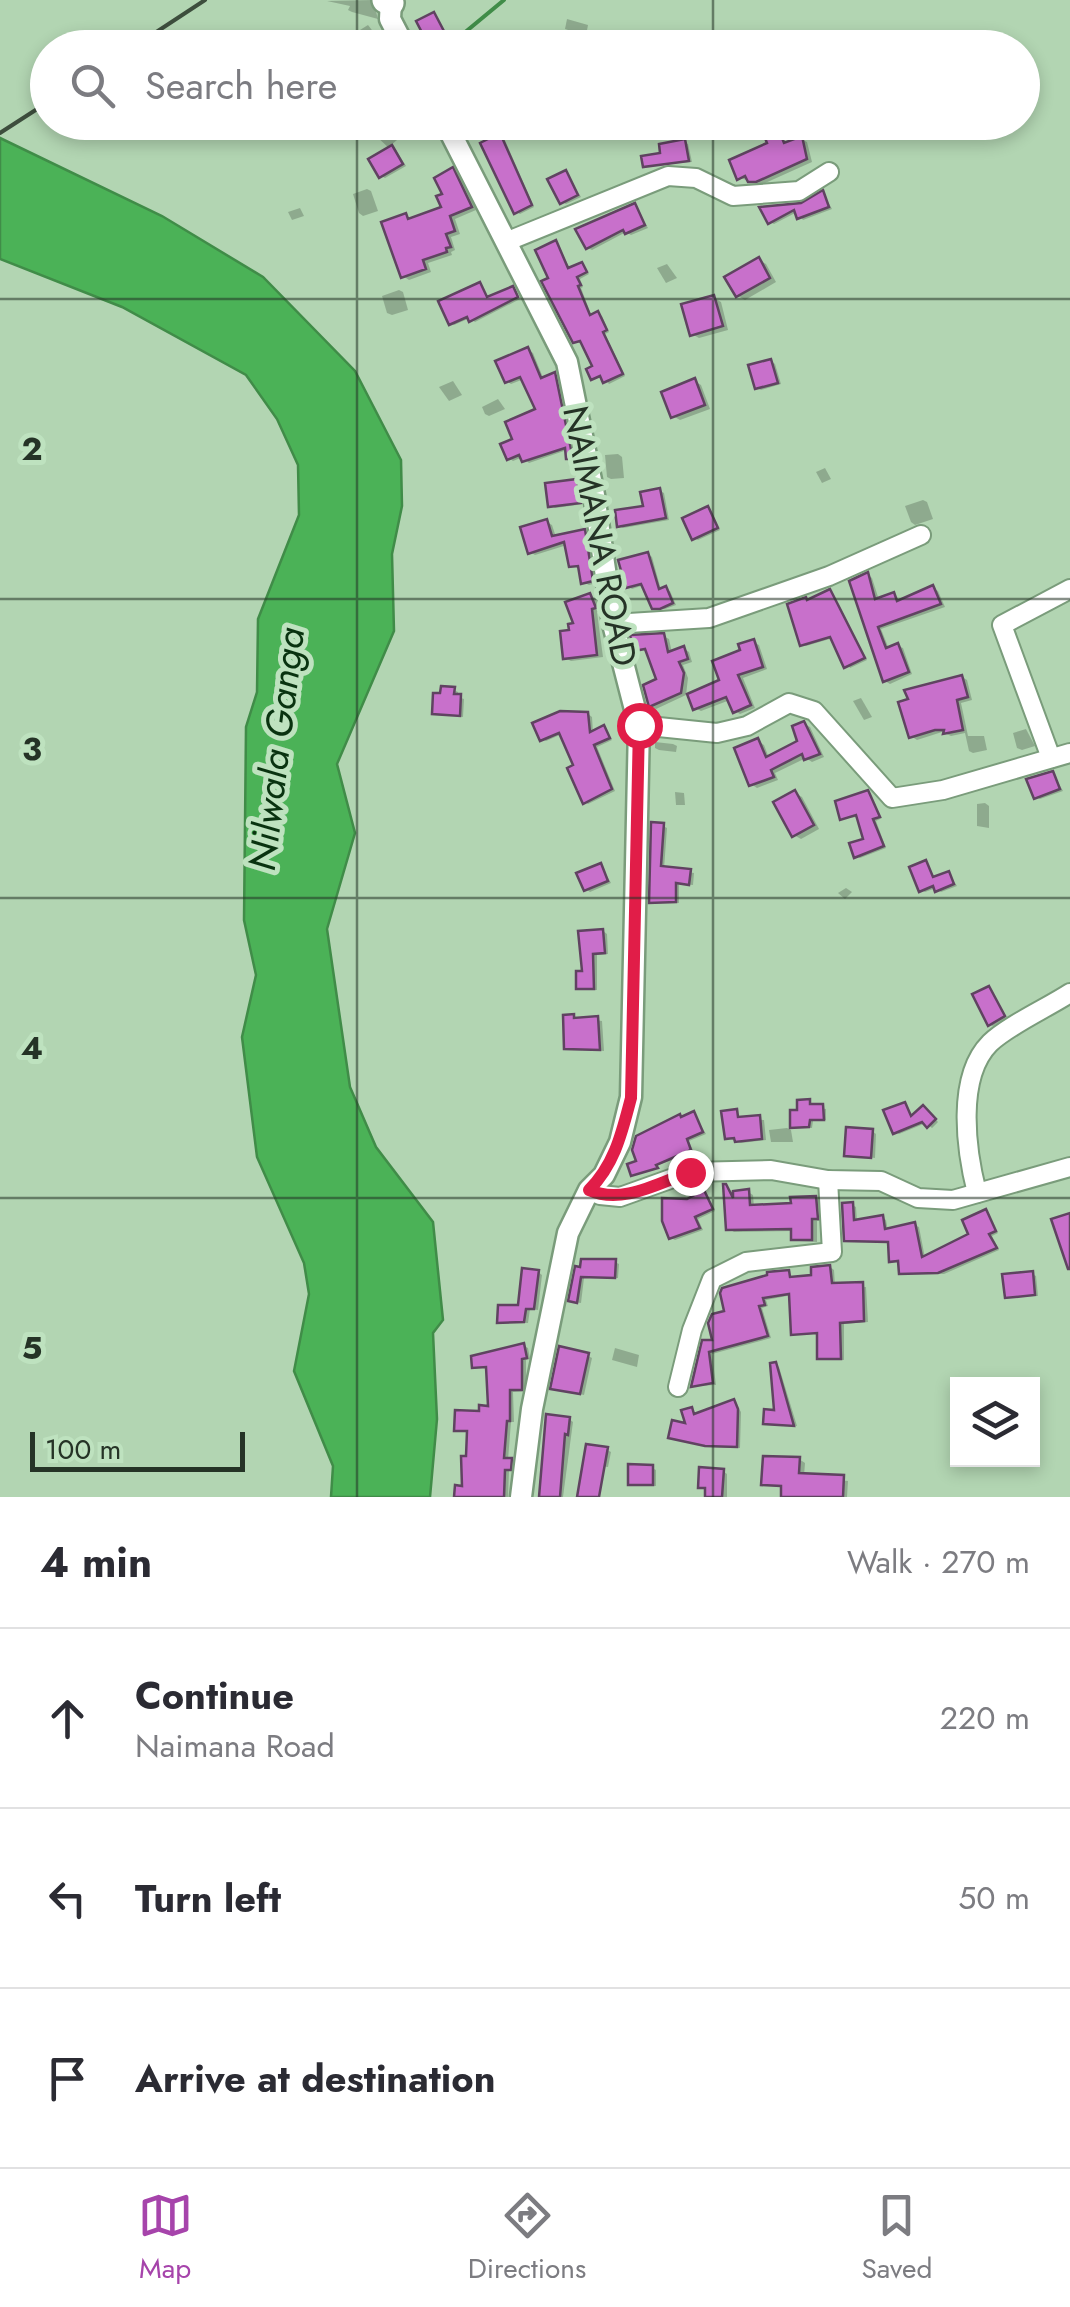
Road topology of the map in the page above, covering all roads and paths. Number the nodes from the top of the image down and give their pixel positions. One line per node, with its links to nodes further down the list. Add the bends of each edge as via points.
1 (389, 1): 2 (street)
2 (396, 30)
3 (455, 140): 5 (street, NAIMANA ROAD)
4 (829, 172): 5 (street, via 799,191 733,196 696,178 668,176)
5 (508, 240): 8 (street, NAIMANA ROAD, via 567,362)
6 (922, 535): 8 (street, via 709,618)
7 (1070, 589): 10 (street, via 1002,625)
8 (613, 624): 9 (street, NAIMANA ROAD)
9 (639, 725): 10 (street, via 717,733 747,726 789,703 814,711 892,798); 14 (street, NAIMANA ROAD, via 631,1098 620,1142)
10 (1061, 756)
11 (1070, 993): 15 (street, via 991,1042 971,1070 967,1151)
12 (1070, 1166): 15 (street)
13 (828, 1180): 14 (street, via 771,1170 690,1172 620,1197); 15 (street, via 880,1182 918,1198); 16 (street, via 832,1252 746,1262 712,1280)
14 (589, 1190): 17 (street, NAIMANA ROAD, via 568,1233)
15 (976, 1193)
16 (678, 1387)
17 (520, 1497)

